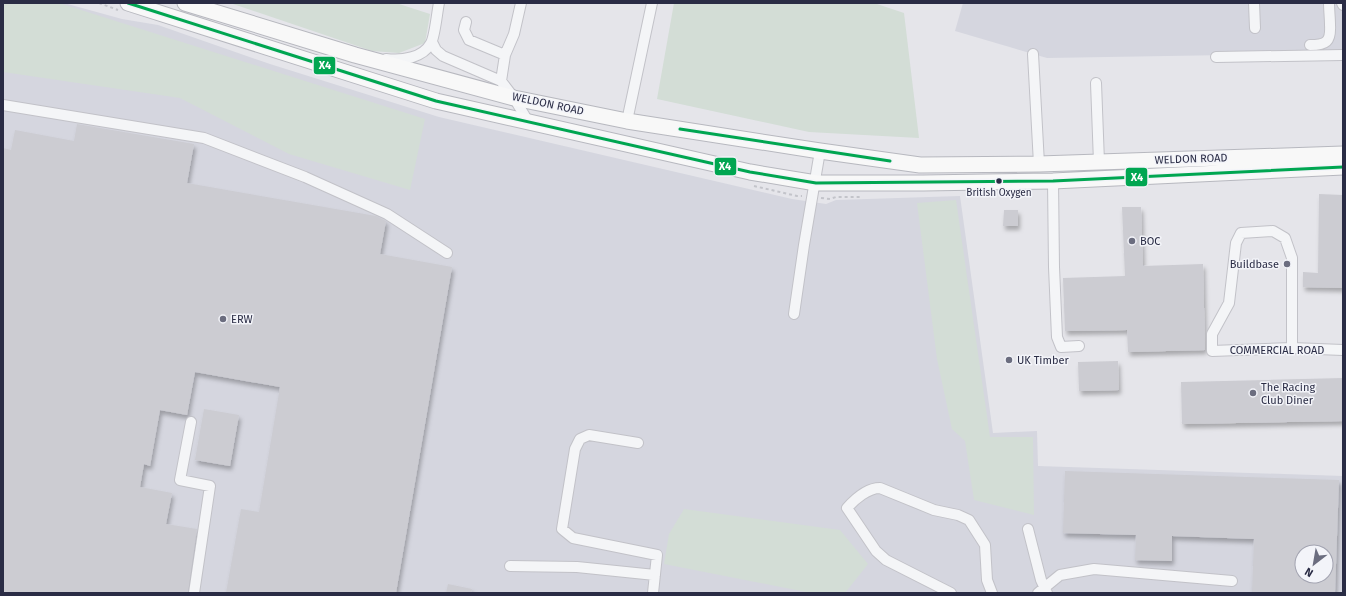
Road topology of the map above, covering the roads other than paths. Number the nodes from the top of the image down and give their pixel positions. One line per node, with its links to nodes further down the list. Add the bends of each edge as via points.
1 (128, 3): 22 (highway, WELDON ROAD, via 436,102)
2 (185, 3): 13 (highway, WELDON ROAD)
3 (439, 3): 10 (street)
4 (521, 3): 14 (street, via 514,34)
5 (652, 3): 21 (street)
6 (1254, 3): 9 (street)
7 (1329, 3): 11 (street, via 1330,36 1320,45)
8 (466, 22): 14 (street, via 464,30 469,40)
9 (1255, 28)
10 (432, 42): 13 (street, via 425,51 407,59 393,60); 17 (street, via 443,56)
11 (1310, 45)
12 (1033, 54): 26 (street)
13 (355, 55): 19 (highway, WELDON ROAD)
14 (505, 55): 17 (street)
15 (1343, 56): 16 (street)
16 (1216, 57)
17 (501, 81): 19 (street)
18 (1096, 83): 25 (street)
19 (514, 98): 21 (highway, WELDON ROAD); 22 (street)
20 (3, 105): 30 (street, via 204,138 304,177 387,214)
21 (627, 121): 23 (highway, WELDON ROAD)
22 (529, 123): 29 (highway, WELDON ROAD, via 750,172)
23 (820, 151): 26 (highway, WELDON ROAD, via 920,165); 29 (street)
24 (1343, 154): 25 (highway, WELDON ROAD)
25 (1099, 162): 26 (highway, WELDON ROAD)
26 (1039, 164)
27 (1343, 167): 28 (highway, WELDON ROAD)
28 (1053, 181): 29 (highway, WELDON ROAD); 32 (street, via 1057,337 1061,347)
29 (816, 183): 31 (street)
30 (447, 253)
31 (794, 314)
32 (1079, 346)
33 (1292, 348): 33 (street, COMMERCIAL ROAD, via 1212,351 1212,334 1229,303 1236,243 1241,233 1273,231 1285,238 1292,258); 34 (street, COMMERCIAL ROAD)
34 (1343, 350)
35 (192, 422): 42 (street, via 180,480 210,486)
36 (638, 444): 39 (street, via 589,435 580,438 575,449 562,529 572,538 657,555)
37 (1028, 529): 41 (street)
38 (510, 566): 39 (street, via 577,567)
39 (655, 575): 43 (street)
40 (1232, 581): 41 (street, via 1094,569 1060,575)
41 (1043, 591)
42 (194, 593)
43 (653, 593)
44 (951, 593): 45 (street, via 886,560 876,551 847,508 873,488 880,488 934,510 969,520 985,545 987,580)
45 (992, 593)

